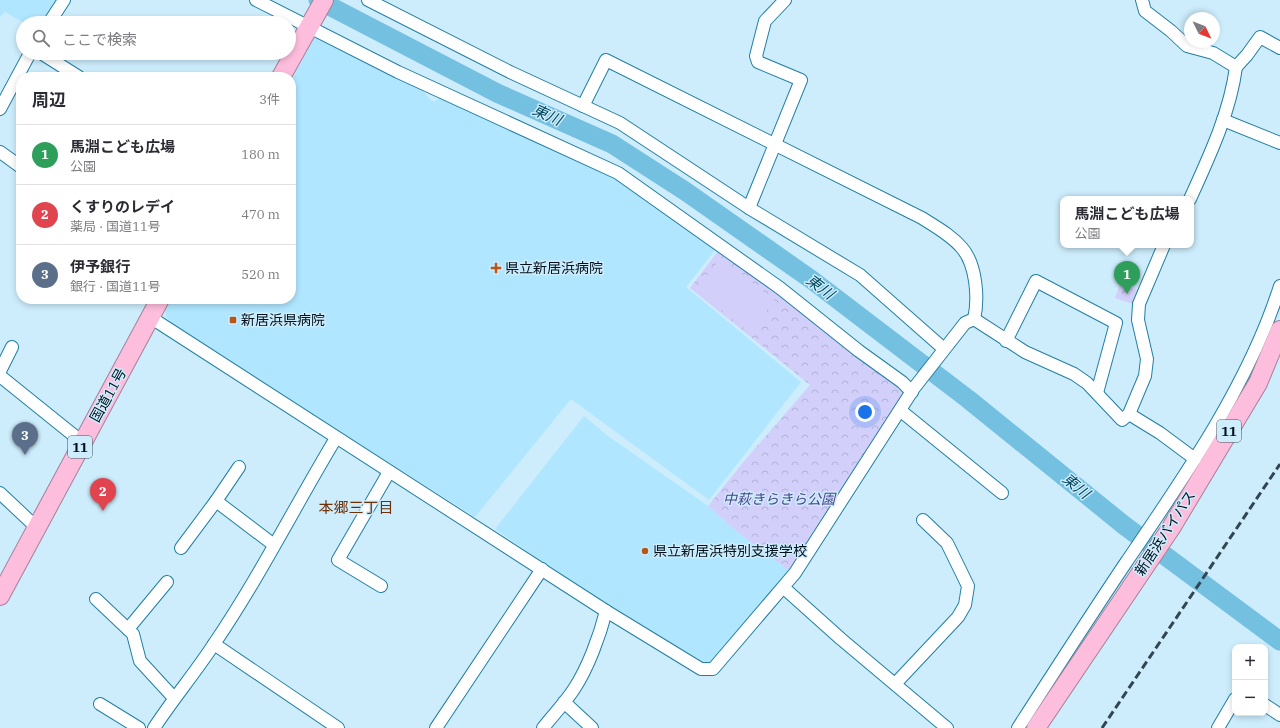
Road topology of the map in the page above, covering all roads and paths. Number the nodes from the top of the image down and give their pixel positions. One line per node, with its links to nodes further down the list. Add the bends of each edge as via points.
1 (64, 0): 7 (street)
2 (256, 0): 8 (street)
3 (324, 0): 8 (highway)
4 (368, 0): 19 (street)
5 (784, 0): 23 (street, via 766,20 756,56 758,62 801,80)
6 (1142, 0): 14 (street, via 1145,11 1187,46 1213,53)
7 (54, 16)
8 (311, 22): 10 (highway); 39 (street, via 398,72 623,176 780,288)
9 (1280, 48): 14 (street, via 1260,37)
10 (296, 50)
11 (26, 60): 15 (street)
12 (52, 60): 16 (street)
13 (290, 60): 17 (highway)
14 (1236, 67): 21 (street, via 1233,91)
15 (20, 72)
16 (71, 72)
17 (284, 72)
18 (16, 79): 20 (street)
19 (583, 106): 23 (street, via 606,60); 27 (street, via 620,123)
20 (0, 109)
21 (1223, 120): 22 (street); 26 (street)
22 (1280, 143)
23 (775, 144): 27 (street); 32 (street, via 879,195 947,234 962,248 969,260 978,297)
24 (0, 152): 25 (street)
25 (16, 163)
26 (1191, 196)
27 (749, 208): 36 (street, via 860,275)
28 (1163, 248): 42 (street, via 1140,299 1138,320 1147,366)
29 (1280, 286): 45 (street, via 1269,320 1246,368)
30 (157, 304): 31 (highway, 国道11号 / 11)
31 (150, 317): 43 (street); 44 (highway, 国道11号 / 11)
32 (974, 319): 34 (street); 36 (street, via 965,323)
33 (1280, 330): 52 (highway, 新居浜バイパス / 11, via 1258,383)
34 (1006, 341): 40 (street, via 1074,374); 40 (street, via 1036,280 1116,323)
35 (12, 346): 37 (street)
36 (942, 352): 39 (street)
37 (0, 371)
38 (0, 376): 44 (street)
39 (913, 390): 41 (street)
40 (1097, 393): 42 (street, via 1122,420)
41 (901, 411): 48 (street); 60 (street)
42 (1129, 414): 45 (street)
43 (336, 438): 47 (street); 54 (street)
44 (82, 442): 53 (highway, 国道11号 / 11)
45 (1195, 459): 52 (street)
46 (239, 467): 50 (street)
47 (389, 472): 57 (street); 59 (street, via 338,560)
48 (1002, 493)
49 (0, 494): 53 (street)
50 (216, 501): 54 (street); 55 (street)
51 (923, 520): 66 (street, via 947,544 968,586 964,605 958,617)
52 (1165, 522): 56 (highway, 新居浜バイパス / 11)
53 (36, 527): 61 (highway, 国道11号 / 11)
54 (274, 545): 65 (street)
55 (181, 548)
56 (1133, 567): 80 (street); 81 (highway, 新居浜バイパス / 11)
57 (542, 569): 63 (street); 76 (street)
58 (167, 582): 64 (street)
59 (381, 586)
60 (784, 588): 63 (street, via 712,669 701,669); 66 (street)
61 (0, 596)
62 (96, 599): 64 (street)
63 (606, 611): 68 (street, via 583,673)
64 (128, 629): 67 (street, via 133,634 140,661)
65 (214, 644): 67 (street); 75 (street)
66 (894, 684): 79 (street)
67 (174, 698): 74 (street)
68 (564, 702): 77 (street); 78 (street)
69 (100, 704): 73 (street)
70 (1232, 704): 82 (street)
71 (1268, 707): 72 (street)
72 (1280, 715)
73 (139, 728)
74 (154, 728)
75 (338, 728)
76 (436, 728)
77 (543, 728)
78 (592, 728)
79 (947, 728)
80 (1018, 728)
81 (1036, 728)
82 (1218, 728)

